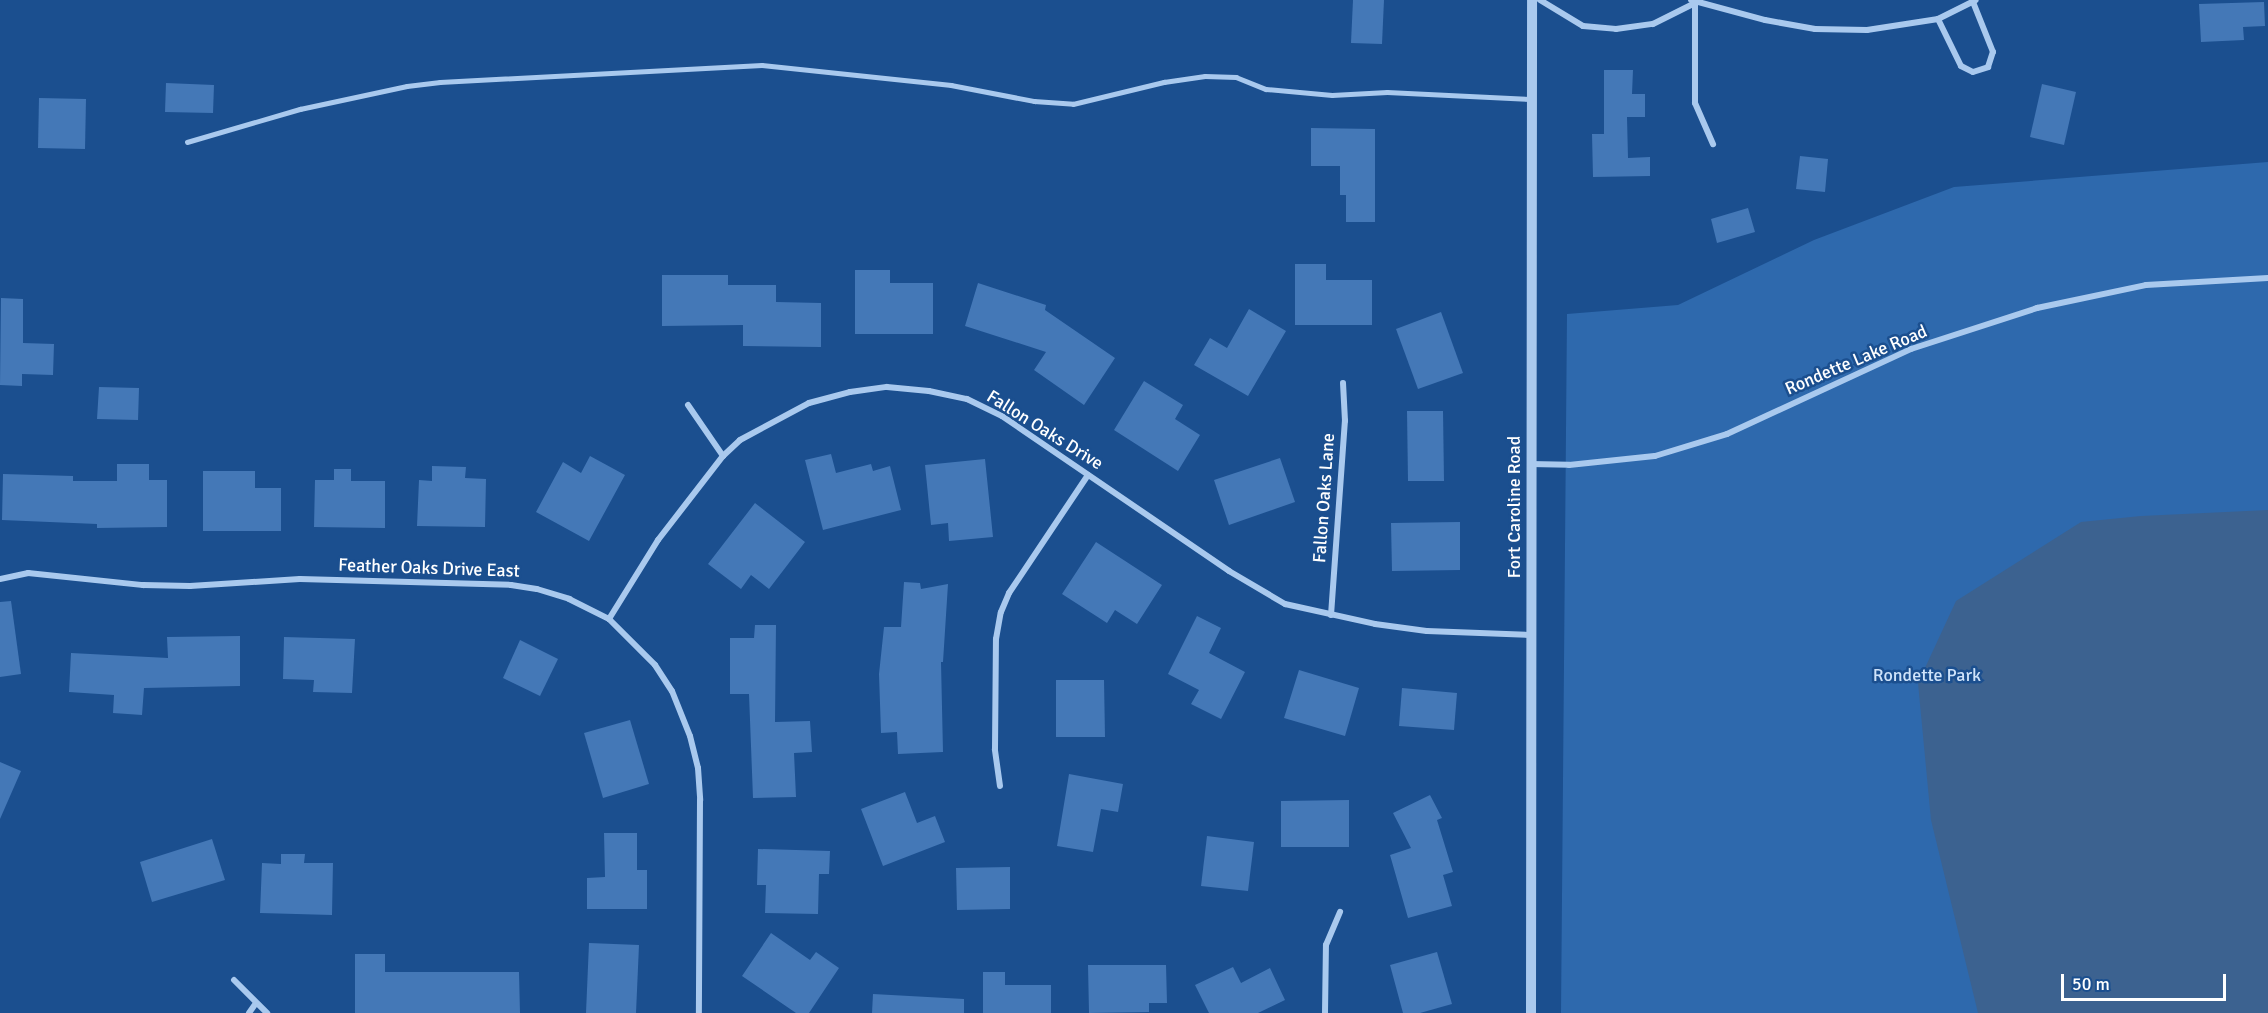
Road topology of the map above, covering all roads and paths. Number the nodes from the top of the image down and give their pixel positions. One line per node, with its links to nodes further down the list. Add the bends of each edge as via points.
1 (1532, 0): 6 (street, Fort Caroline Road)
2 (1540, 0): 3 (street, via 1583,26 1616,29 1653,24)
3 (1694, 1): 5 (street, via 1815,29 1867,30); 8 (street, via 1695,103)
4 (1974, 1): 5 (street); 5 (street, via 1993,52 1988,67 1973,72 1961,66)
5 (1938, 19)
6 (1531, 99): 7 (lane, via 1387,93 1332,95 1266,89 1236,76 1205,76 1073,104 1034,101 951,85 762,65 418,84 300,109); 13 (street, Fort Caroline Road)
7 (187, 142)
8 (1713, 144)
9 (2268, 278): 13 (street, Rondette Lake Road, via 2146,285 2037,308 1911,349 1727,434 1655,456 1569,465)
10 (1343, 383): 16 (street, Fallon Oaks Lane, via 1345,421)
11 (688, 405): 12 (street)
12 (723, 456): 14 (street, Fallon Oaks Drive, via 740,440 809,403 887,387 968,399 1002,416); 17 (street, Fallon Oaks Drive, via 658,540)
13 (1530, 464): 18 (street, Fort Caroline Road)
14 (1088, 475): 16 (street, Fallon Oaks Drive, via 1255,588 1285,604); 19 (street, via 1009,593 1001,612 996,639 995,738)
15 (0, 579): 17 (street, Feather Oaks Drive East, via 28,573 166,586 300,579 510,585 569,599)
16 (1330, 615): 18 (street, Fallon Oaks Drive, via 1427,631)
17 (609, 618): 25 (street, Feather Oaks Drive East, via 655,665 672,691 698,768)
18 (1531, 635): 27 (street, Fort Caroline Road)
19 (1000, 786)
20 (1340, 912): 26 (street, via 1326,945)
21 (234, 980): 22 (street)
22 (256, 1003): 23 (street); 24 (street)
23 (249, 1013)
24 (267, 1013)
25 (699, 1013)
26 (1325, 1013)
27 (1531, 1013)

